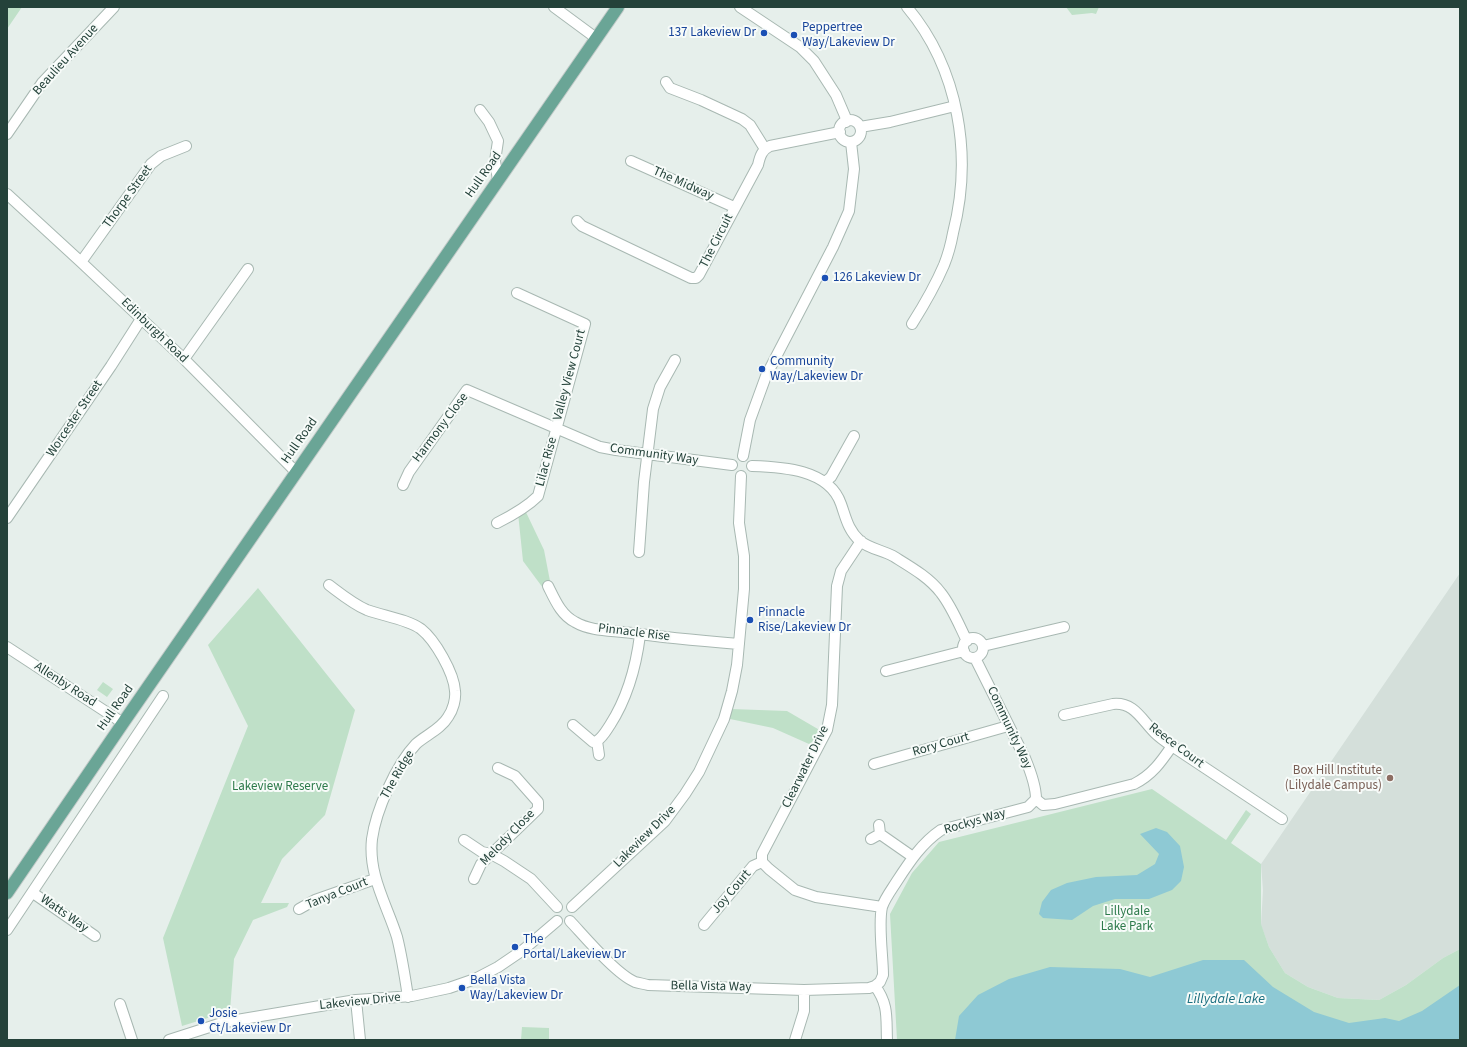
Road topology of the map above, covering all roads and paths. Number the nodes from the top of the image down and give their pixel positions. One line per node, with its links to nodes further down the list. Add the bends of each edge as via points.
1 (114, 7): 13 (street, Beaulieu Avenue, via 42,83)
2 (554, 7): 6 (street)
3 (618, 7): 6 (main road, Hull Road)
4 (740, 7): 10 (street, via 793,42 814,61 836,95)
5 (907, 7): 8 (street, via 930,39 942,63)
6 (596, 38): 18 (main road, Hull Road)
7 (666, 82): 16 (street, via 670,88 742,119 750,125)
8 (955, 106): 11 (street); 26 (street, via 963,155 956,225 944,264 925,304)
9 (480, 110): 18 (street, via 498,141 495,161)
10 (846, 122): 11 (street, via 856,122); 12 (street, via 841,126)
11 (860, 127): 14 (street, via 859,137)
12 (840, 132): 14 (street, via 844,140); 16 (street)
13 (7, 134)
14 (851, 142): 32 (street, via 854,169 849,211 766,376 750,420)
15 (186, 146): 22 (street, Thorpe Street, via 161,156 150,164)
16 (765, 149): 20 (street, The Circuit)
17 (631, 161): 20 (street, The Midway)
18 (498, 180): 35 (main road, Hull Road)
19 (7, 194): 22 (street, Edinburgh Road)
20 (734, 207): 21 (street, The Circuit, via 696,278 691,278 582,226)
21 (577, 221)
22 (81, 262): 25 (street, Edinburgh Road)
23 (248, 269): 27 (street)
24 (517, 293): 29 (street, Valley View Court, via 585,324)
25 (141, 319): 27 (street, Edinburgh Road); 39 (street, Worcester Street)
26 (912, 324)
27 (184, 359): 35 (street, Edinburgh Road)
28 (675, 360): 31 (street, via 660,387 653,409)
29 (556, 427): 31 (street, Community Way, via 600,447); 38 (street, Harmony Close, via 467,390 409,472); 40 (street, Lilac Rise, via 538,496)
30 (854, 436): 37 (street, via 831,477)
31 (647, 454): 33 (street, Community Way); 42 (street)
32 (743, 456): 33 (street, via 736,459); 34 (street)
33 (732, 465): 36 (street, via 734,471)
34 (752, 466): 36 (street, via 749,473); 37 (street, via 782,467)
35 (296, 472): 55 (main road, Hull Road)
36 (741, 476): 47 (street, Lakeview Drive, via 739,523 745,577)
37 (825, 482): 41 (street, via 837,495 850,529)
38 (403, 486)
39 (7, 518)
40 (497, 523)
41 (861, 541): 48 (street, via 891,556 932,584 947,601); 69 (street, Clearwater Drive, via 841,571 837,586 832,705 827,730 762,854)
42 (639, 552)
43 (329, 585): 70 (street, The Ridge, via 365,609 420,628 442,656 452,677 455,691 454,705 448,718 416,744 384,797 372,839 371,863)
44 (548, 586): 46 (street, Pinnacle Rise, via 560,608 574,622 599,630)
45 (1064, 627): 49 (street)
46 (640, 635): 47 (street, Pinnacle Rise); 58 (street, via 636,663 623,701 606,732)
47 (739, 644): 76 (street, Lakeview Drive, via 732,691 724,719 706,759 685,794 664,821)
48 (965, 646): 49 (street, via 973,638 979,640); 51 (street, via 966,655); 52 (street)
49 (983, 646): 51 (street, via 980,656)
50 (7, 647): 55 (street, Allenby Road)
51 (975, 658): 57 (street, Community Way)
52 (886, 671)
53 (164, 696): 73 (street)
54 (1064, 715): 59 (street, Reece Court, via 1113,704 1128,705 1156,734)
55 (122, 723): 72 (main road, Hull Road)
56 (572, 725): 58 (street, via 593,742)
57 (1008, 726): 61 (street, Rory Court); 63 (street, Community Way, via 1029,769)
58 (597, 741): 60 (street)
59 (1172, 746): 63 (street, via 1154,771 1134,784 1056,804 1043,805); 64 (street, Reece Court)
60 (599, 755)
61 (874, 764)
62 (498, 768): 67 (street, Melody Close, via 514,776 538,802 538,809)
63 (1036, 799): 68 (street, Rockys Way, via 1028,807 942,830 931,837)
64 (1282, 819)
65 (877, 833): 68 (street)
66 (464, 840): 67 (street, via 482,852)
67 (491, 854): 71 (street, Melody Close, via 481,864); 74 (street, via 531,879)
68 (913, 857): 75 (street, Rockys Way)
69 (762, 862): 75 (street, via 795,890 816,897); 80 (street, Joy Court, via 753,866)
70 (375, 879): 77 (street, Tanya Court, via 315,900); 85 (street, The Ridge, via 397,938)
71 (474, 879)
72 (7, 893)
73 (33, 893): 81 (street); 82 (street, Watts Way)
74 (557, 907): 76 (street, via 565,904); 78 (street, via 554,915)
75 (882, 907): 83 (street, Rockys Way, via 883,975)
76 (572, 908): 79 (street, via 574,915)
77 (299, 909)
78 (557, 921): 79 (street, via 563,924); 85 (street, Lakeview Drive, via 523,950 475,979)
79 (570, 921): 84 (street, Bella Vista Way, via 615,967 635,982 661,986)
80 (704, 925)
81 (7, 930)
82 (94, 936)
83 (875, 986): 84 (street, Bella Vista Way); 92 (street, via 885,1004)
84 (804, 990): 91 (street, via 804,1011)
85 (408, 997): 86 (street, Lakeview Drive)
86 (356, 1000): 89 (street, Lakeview Drive, via 224,1022); 90 (street)
87 (120, 1004): 88 (street)
88 (132, 1040)
89 (169, 1040)
90 (360, 1040)
91 (795, 1040)
92 (887, 1040)

